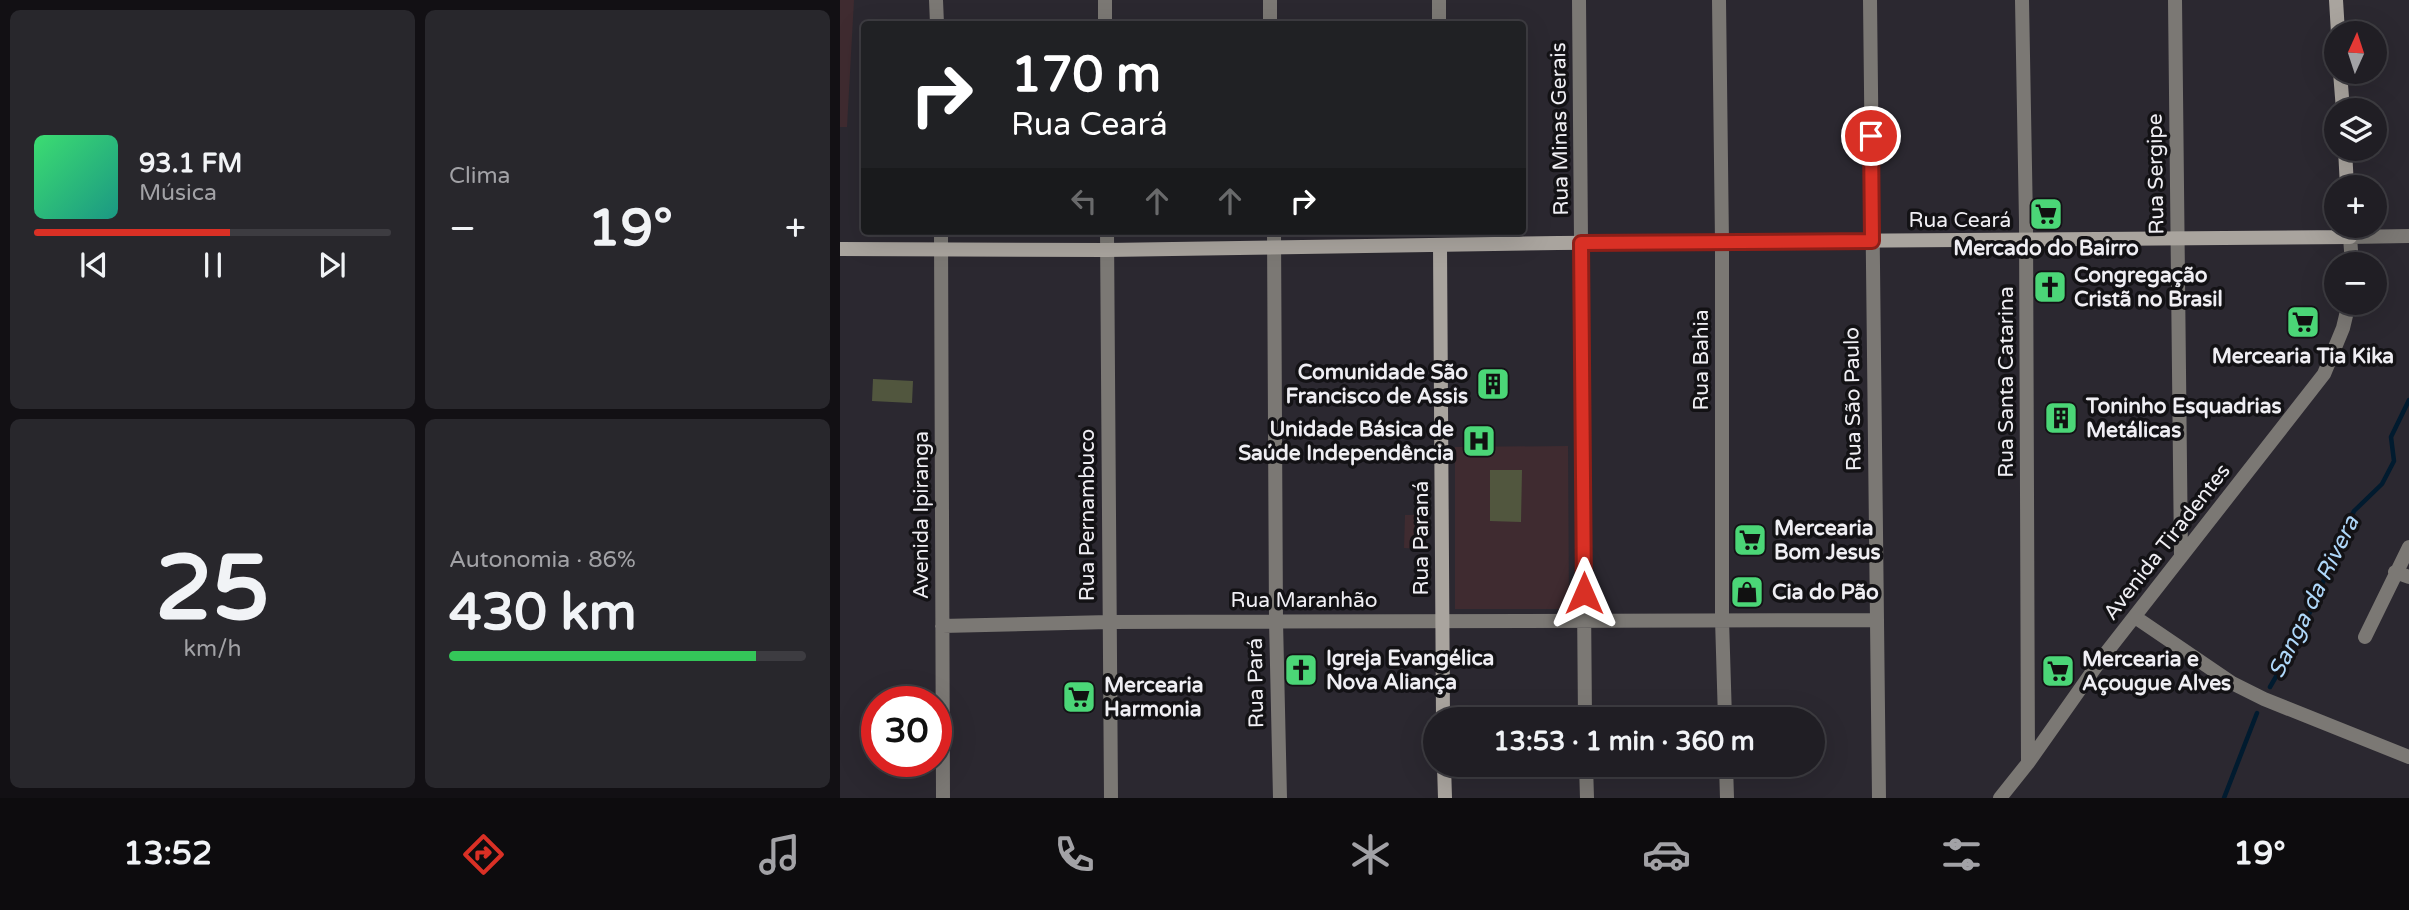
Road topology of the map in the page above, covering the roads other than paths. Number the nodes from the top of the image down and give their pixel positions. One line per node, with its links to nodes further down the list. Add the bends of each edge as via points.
1 (936, 0): 11 (street)
2 (1105, 0): 12 (street)
3 (1270, 0): 13 (street)
4 (1439, 0): 14 (street)
5 (1579, 0): 27 (street, Rua Minas Gerais)
6 (1719, 0): 26 (street, Rua Bahia)
7 (1870, 0): 24 (street, Rua São Paulo)
8 (2022, 0): 25 (street, Rua Santa Catarina)
9 (2175, 0): 23 (street, Rua Sergipe)
10 (2336, 0): 15 (street)
11 (937, 21)
12 (1105, 21)
13 (1270, 21)
14 (1439, 21)
15 (2337, 21)
16 (2324, 232): 23 (street, Rua Ceará)
17 (2387, 234): 21 (street, Rua Ceará)
18 (941, 235): 28 (street, Avenida Ipiranga)
19 (1107, 235): 31 (street, Rua Pernambuco)
20 (1274, 235): 29 (street, Rua Pará)
21 (2409, 236)
22 (1440, 238): 27 (street, Rua Ceará); 29 (street, Rua Ceará); 38 (street, Rua Paraná)
23 (2178, 238): 25 (street, Rua Ceará); 34 (street, Rua Sergipe)
24 (1872, 241): 25 (street, Rua Ceará); 26 (street, Rua Ceará); 40 (street, Rua São Paulo)
25 (2026, 241): 49 (street, Rua Santa Catarina)
26 (1722, 242): 27 (street, Rua Ceará); 37 (street, Rua Bahia)
27 (1581, 243): 39 (street, Rua Minas Gerais)
28 (941, 248): 30 (street, Rua Ceará); 31 (street, Rua Ceará); 43 (street, Avenida Ipiranga)
29 (1274, 248): 31 (street, Rua Ceará); 41 (street, Rua Pará)
30 (840, 249)
31 (1107, 250): 42 (street, Rua Pernambuco)
32 (2346, 315): 34 (street, Avenida Tiradentes, via 2324,374)
33 (2409, 547): 35 (street)
34 (2181, 557): 36 (street, Avenida Tiradentes)
35 (2402, 575): 44 (street)
36 (2135, 617): 48 (street, via 2232,683); 49 (street, Avenida Tiradentes)
37 (1722, 619): 39 (street, Rua Maranhão); 40 (street, Rua Maranhão); 47 (street, Rua Bahia)
38 (1442, 620): 39 (street, Rua Maranhão); 41 (street, Rua Maranhão); 45 (street, Rua Paraná)
39 (1584, 620): 46 (street, Rua Minas Gerais)
40 (1877, 620): 59 (street, Rua São Paulo)
41 (1276, 621): 42 (street, Rua Maranhão); 55 (street, Rua Pará)
42 (1109, 622): 43 (street, Rua Maranhão); 54 (street, Rua Pernambuco)
43 (942, 626): 53 (street, Avenida Ipiranga)
44 (2365, 637)
45 (1443, 707)
46 (1585, 707)
47 (1725, 707)
48 (2409, 757)
49 (2028, 763): 60 (street, Avenida Tiradentes)
50 (1444, 777): 56 (street)
51 (1586, 777): 57 (street)
52 (1726, 777): 58 (street)
53 (943, 798)
54 (1111, 798)
55 (1280, 798)
56 (1445, 798)
57 (1587, 798)
58 (1727, 798)
59 (1879, 798)
60 (2000, 798)

